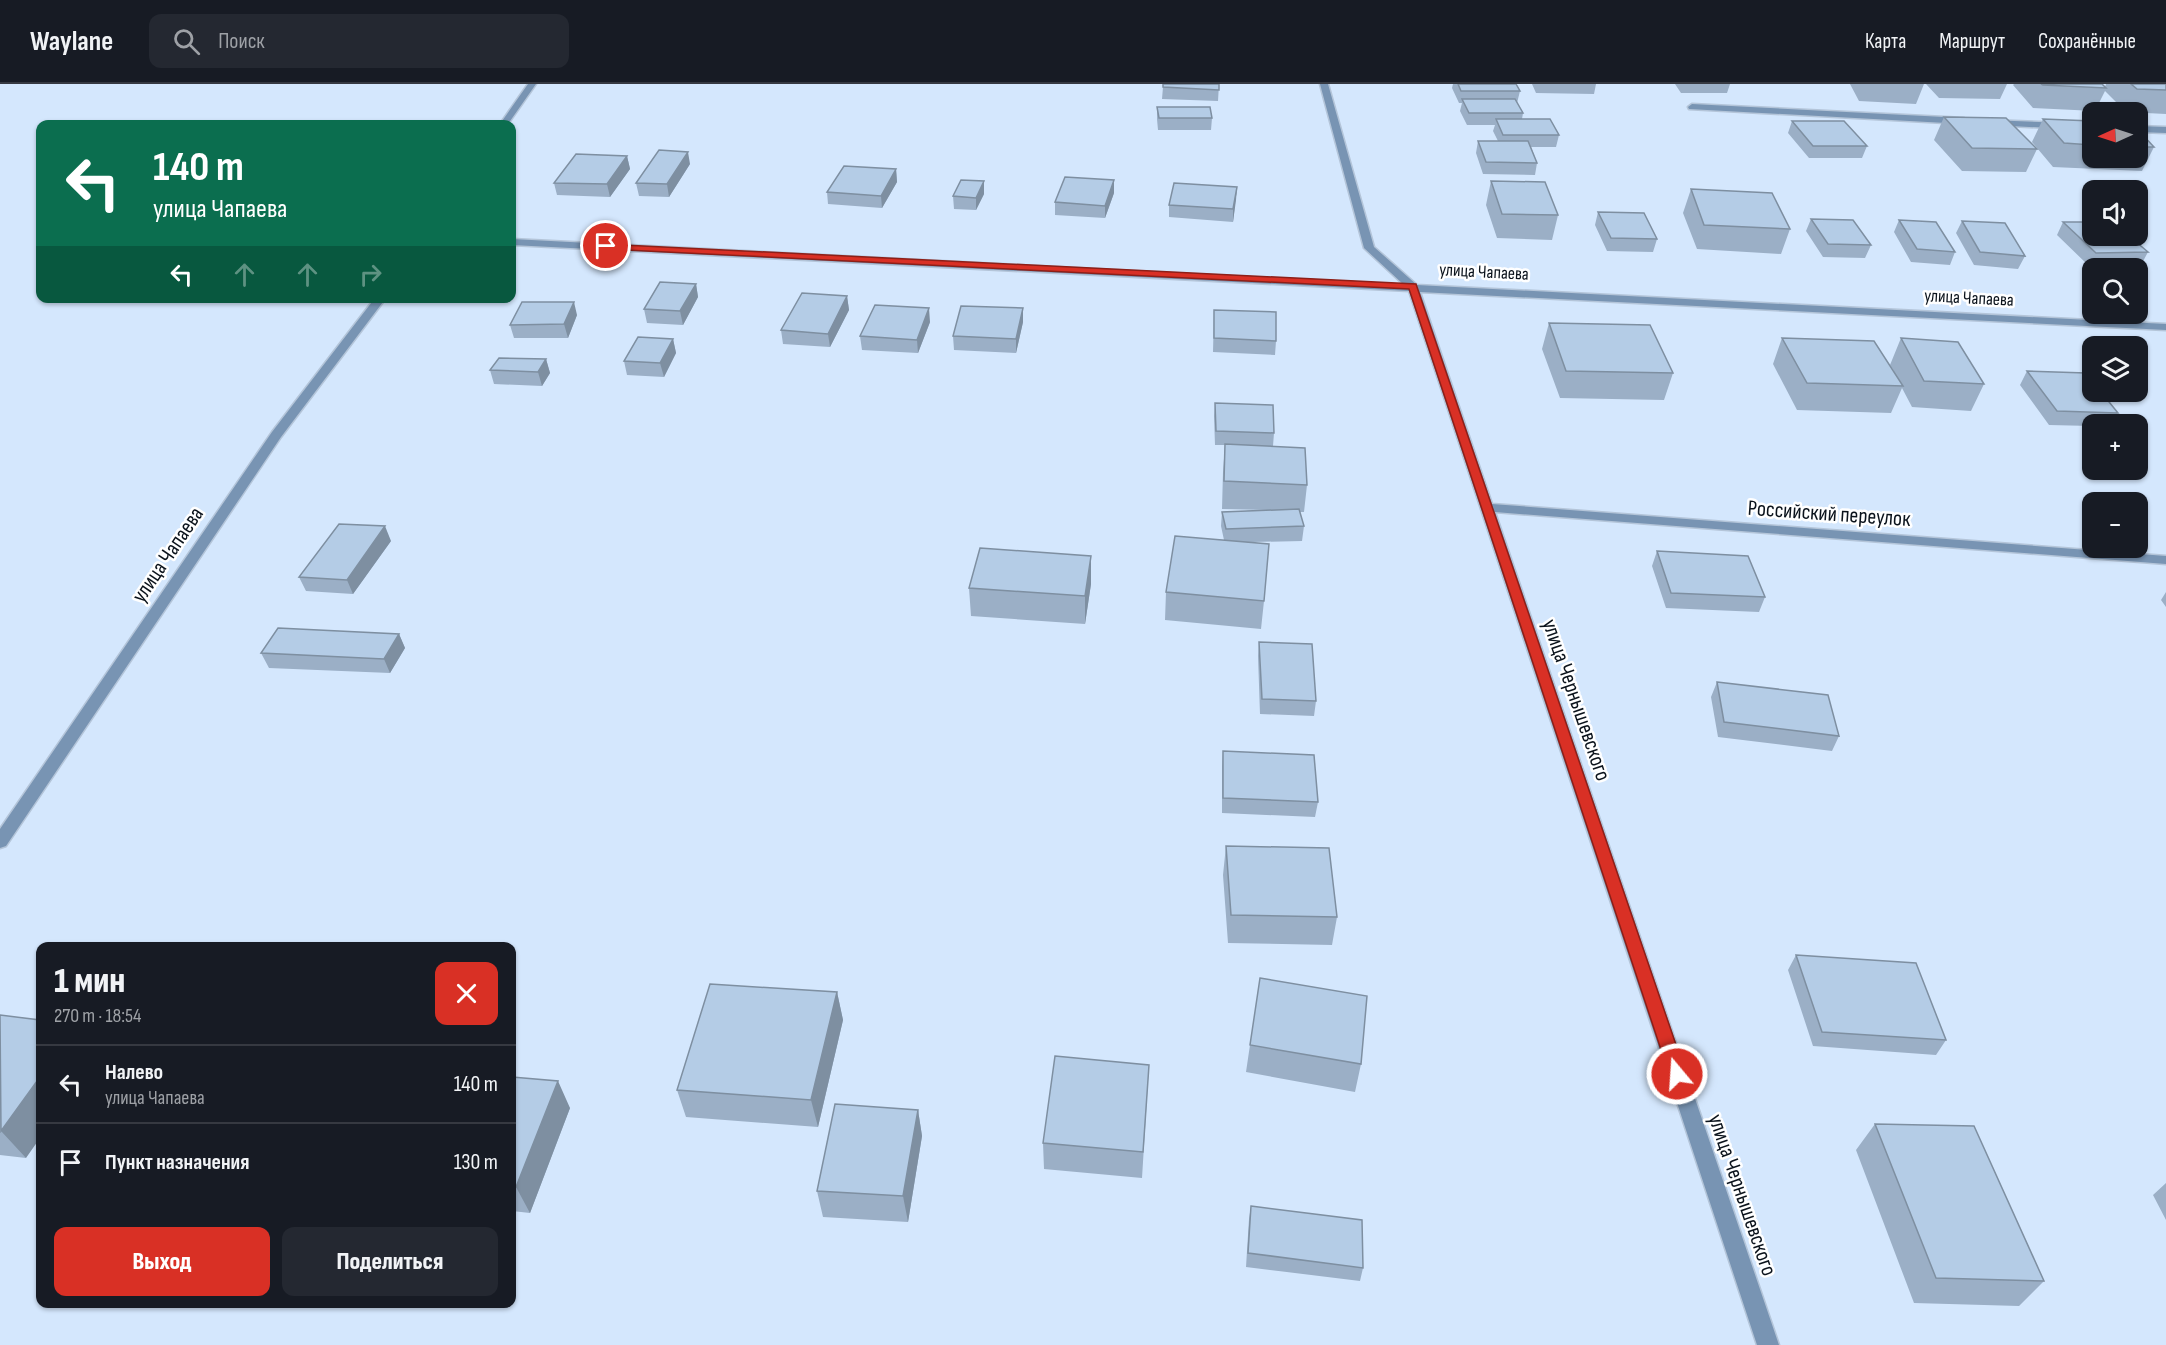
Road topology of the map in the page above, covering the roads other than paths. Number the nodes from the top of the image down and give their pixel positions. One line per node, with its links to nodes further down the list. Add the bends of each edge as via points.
1 (532, 84): 4 (street)
2 (1324, 84): 9 (street, via 1369,248)
3 (1692, 108): 5 (street)
4 (507, 120)
5 (2082, 127)
6 (2148, 129): 7 (street)
7 (2166, 130)
8 (516, 242): 9 (street, улица Чапаева)
9 (1413, 286): 11 (street, улица Чапаева); 12 (street, улица Чернышевского)
10 (377, 303): 14 (street, улица Чапаева, via 276,435)
11 (2166, 327)
12 (1488, 508): 13 (street, Российский переулок); 15 (street, улица Чернышевского)
13 (2166, 561)
14 (0, 842)
15 (1768, 1345)

